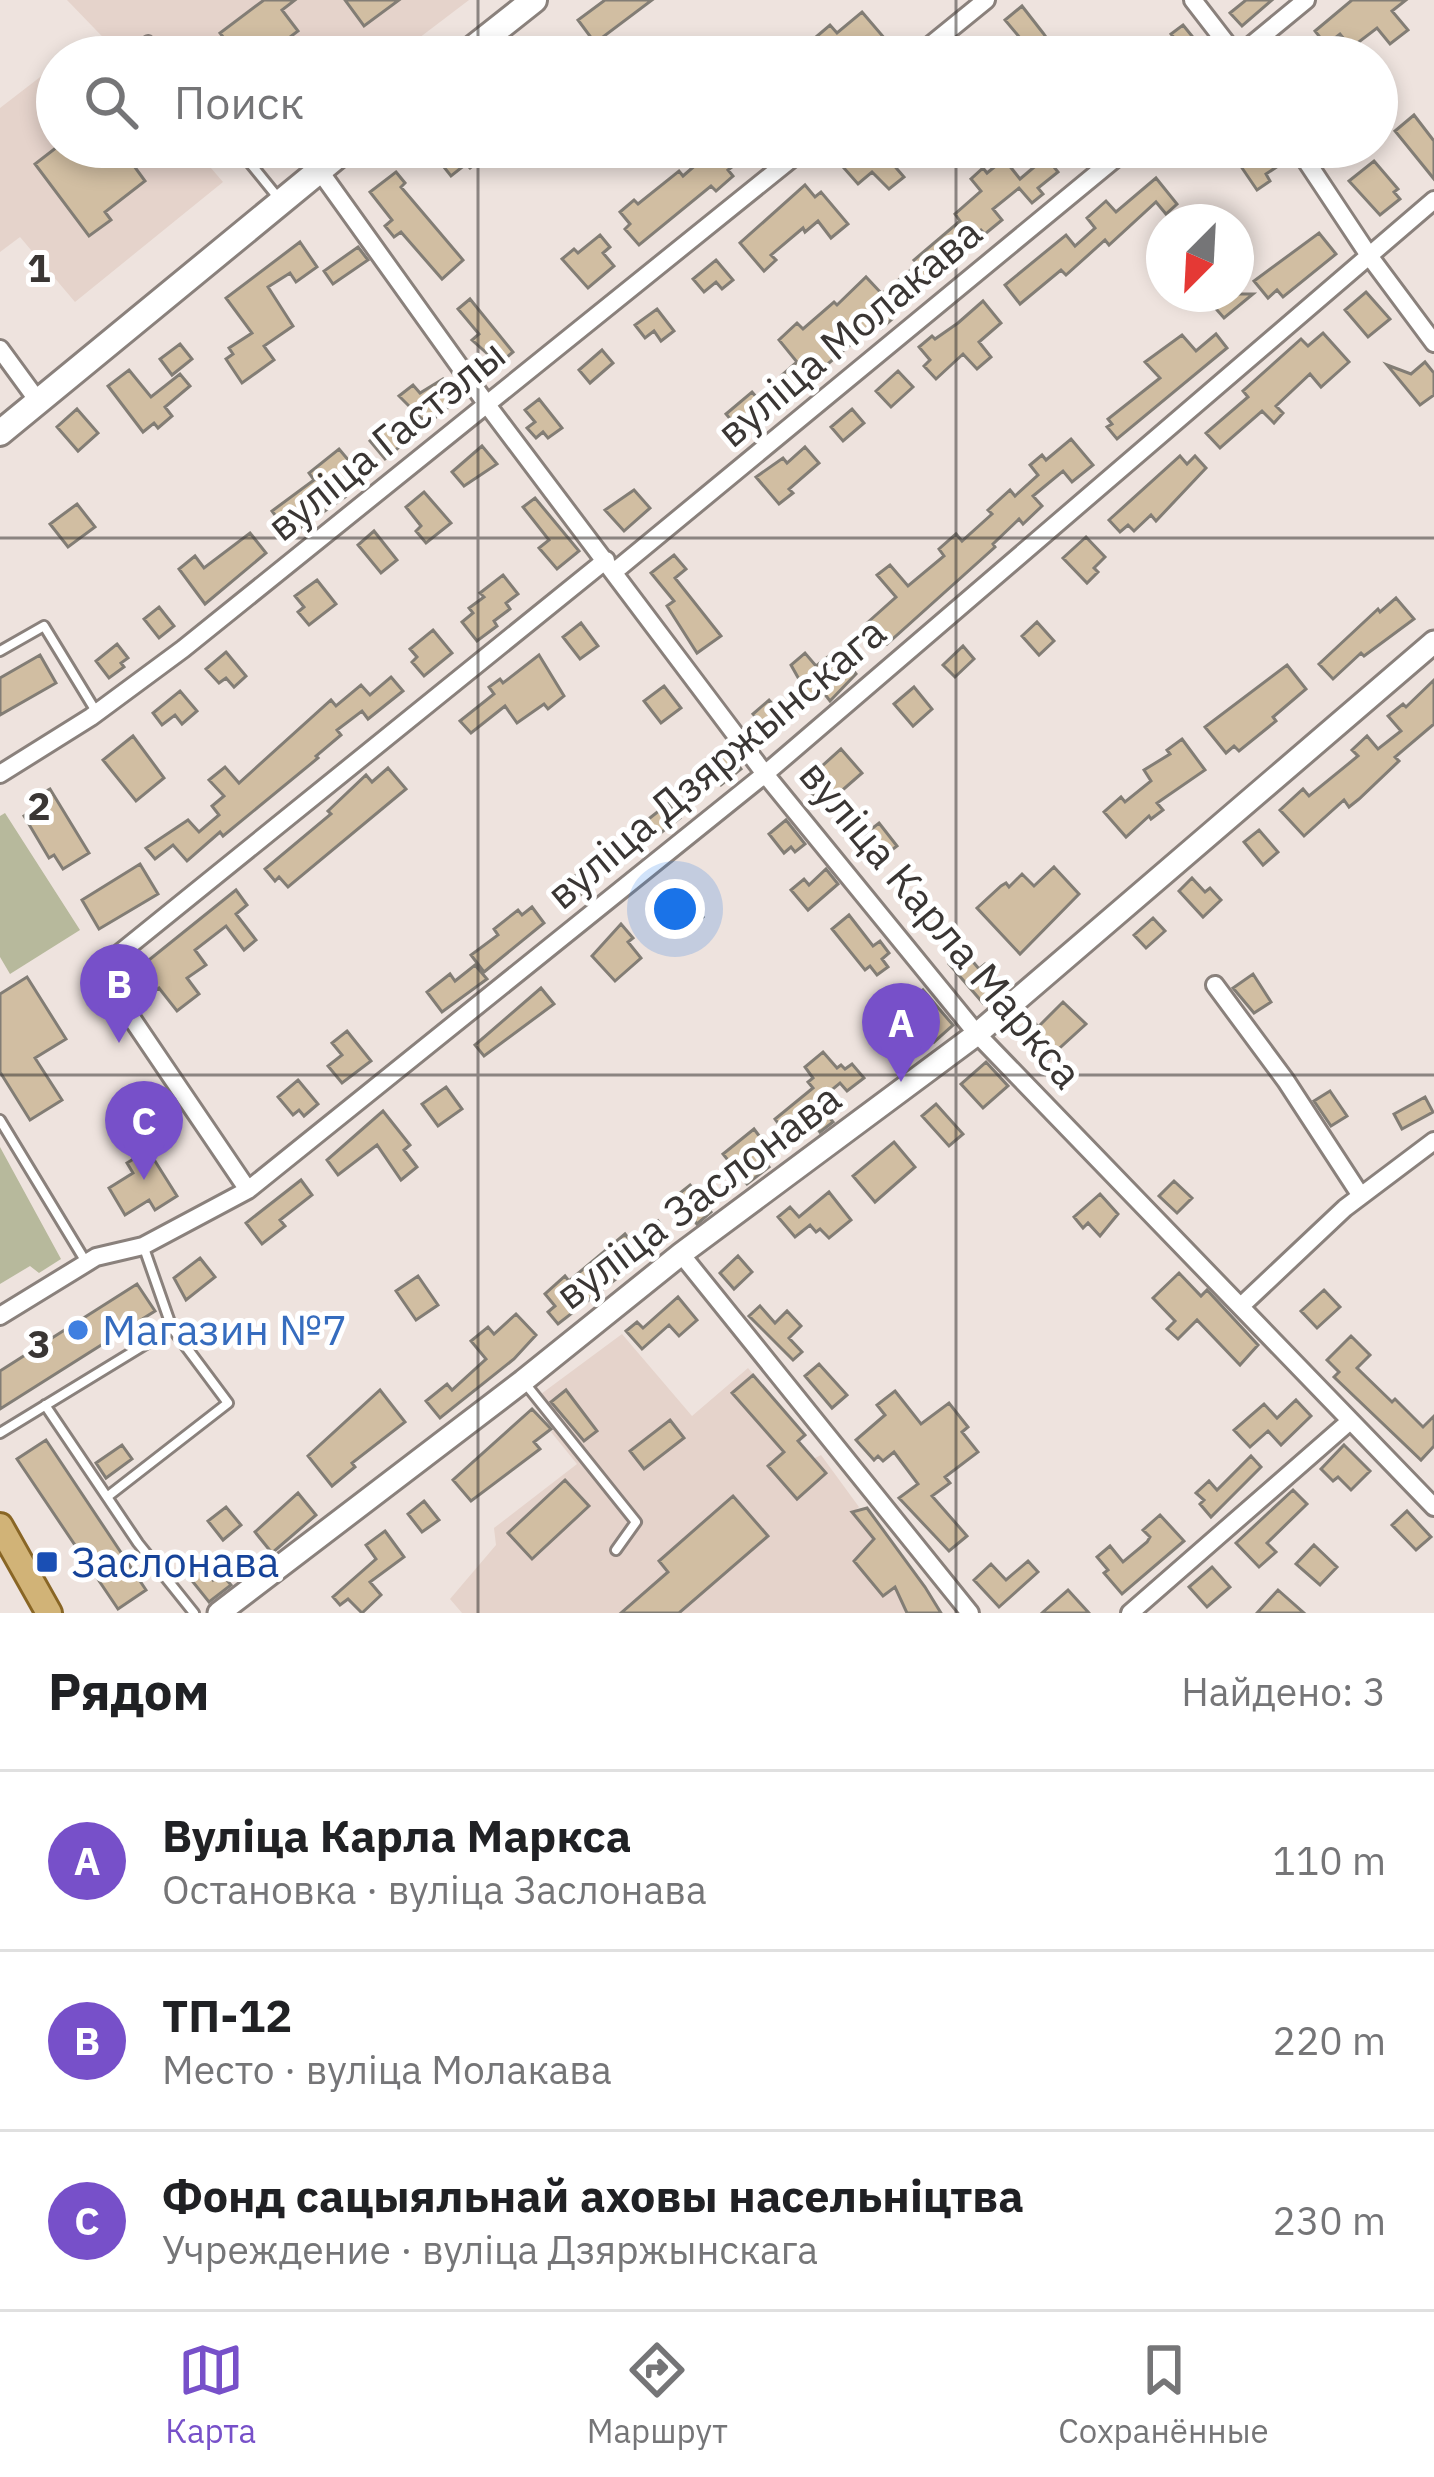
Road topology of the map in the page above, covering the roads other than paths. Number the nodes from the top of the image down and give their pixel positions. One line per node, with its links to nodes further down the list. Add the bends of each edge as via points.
1 (534, 0): 5 (main road)
2 (986, 0): 6 (street)
3 (1193, 0): 7 (street)
4 (1306, 0): 8 (street)
5 (489, 36)
6 (942, 36)
7 (1221, 36)
8 (1262, 36)
9 (254, 168): 16 (lane)
10 (322, 168): 14 (main road)
11 (780, 168): 21 (street, вуліца Гастэлы)
12 (1103, 168): 23 (street, вуліца Молакава)
13 (1311, 168): 17 (street)
14 (319, 170): 16 (main road); 21 (street, вуліца Карла Маркса)
15 (1434, 200): 17 (street, вуліца Дзяржынскага)
16 (281, 201): 20 (main road)
17 (1370, 256): 18 (street); 28 (street, вуліца Дзяржынскага)
18 (1434, 343)
19 (0, 349): 20 (street)
20 (38, 401): 22 (main road)
21 (488, 406): 23 (street, вуліца Карла Маркса); 26 (street, вуліца Гастэлы)
22 (0, 434)
23 (611, 566): 28 (street, вуліца Карла Маркса); 33 (street, вуліца Молакава, via 99,970)
24 (1434, 642): 30 (street, вуліца Заслонава)
25 (0, 651): 26 (lane, via 44,626)
26 (97, 713): 27 (street, вуліца Гастэлы)
27 (0, 774)
28 (765, 774): 30 (street, вуліца Карла Маркса); 33 (street, вуліца Дзяржынскага)
29 (1215, 985): 34 (street)
30 (977, 1034): 36 (street, вуліца Заслонава); 38 (street, вуліца Карла Маркса)
31 (0, 1120): 37 (lane)
32 (1434, 1142): 34 (street)
33 (248, 1190): 35 (street, вуліца Дзяржынскага)
34 (1361, 1196): 38 (street)
35 (143, 1246): 37 (street, вуліца Дзяржынскага); 40 (lane)
36 (681, 1254): 41 (street, вуліца Заслонава); 52 (street)
37 (86, 1263): 39 (street, вуліца Дзяржынскага)
38 (1241, 1306): 43 (street, вуліца Карла Маркса)
39 (0, 1316)
40 (172, 1328): 42 (lane); 45 (lane, via 227,1403)
41 (523, 1381): 48 (lane, via 636,1522); 51 (street, вуліца Заслонава)
42 (45, 1405): 44 (lane); 45 (lane)
43 (1350, 1421): 46 (street, вуліца Карла Маркса); 53 (street)
44 (0, 1433)
45 (107, 1497): 50 (lane)
46 (1434, 1507)
47 (0, 1526): 49 (main road)
48 (616, 1550)
49 (50, 1613)
50 (194, 1613)
51 (221, 1613)
52 (970, 1613)
53 (1130, 1613)

